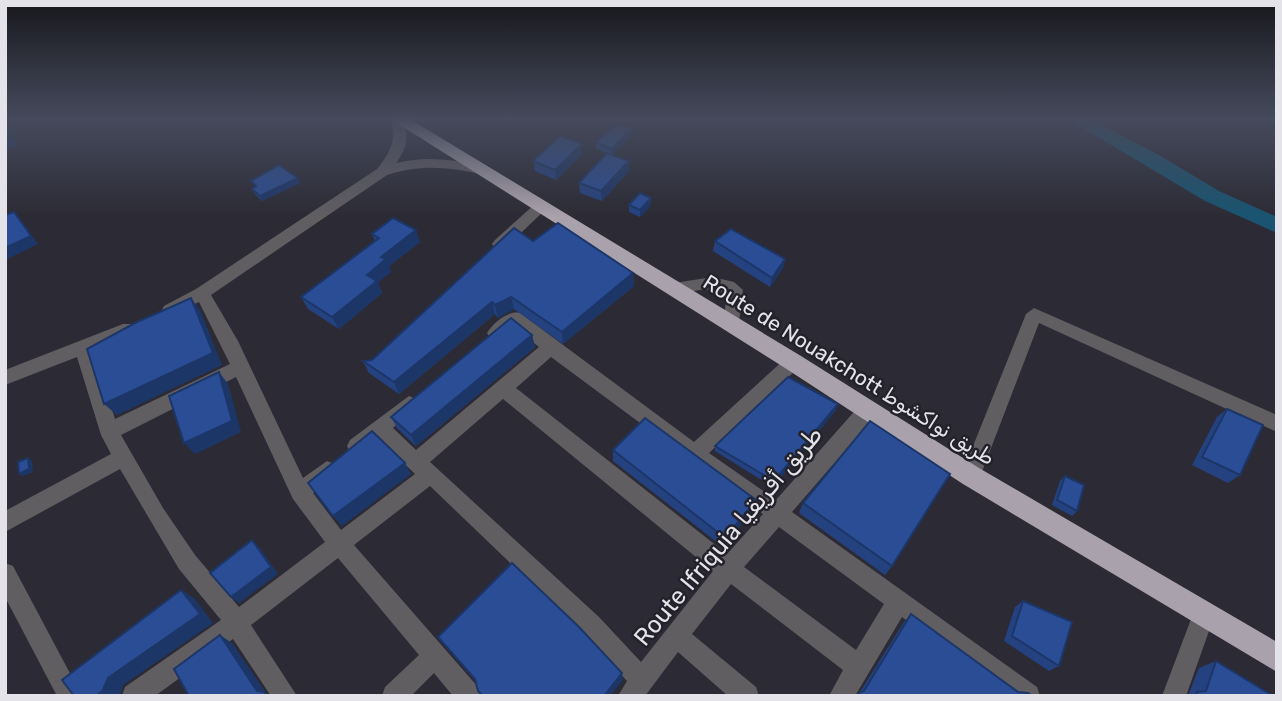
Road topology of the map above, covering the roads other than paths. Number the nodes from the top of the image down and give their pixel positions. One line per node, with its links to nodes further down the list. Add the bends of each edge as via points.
1 (399, 151): 4 (street)
2 (451, 151): 3 (highway, Route de Nouakchott طريق نواكشوط)
3 (484, 171): 4 (street, via 431,161); 5 (highway, Route de Nouakchott طريق نواكشوط)
4 (382, 172): 8 (street)
5 (541, 206): 6 (street); 7 (highway, Route de Nouakchott طريق نواكشوط)
6 (491, 253)
7 (674, 289): 9 (highway, Route de Nouakchott طريق نواكشوط); 9 (street, via 712,283 735,290)
8 (202, 293): 12 (street); 14 (street)
9 (732, 324): 13 (highway, Route de Nouakchott طريق نواكشوط)
10 (483, 343): 11 (street, via 514,318)
11 (551, 347): 16 (street); 22 (street)
12 (83, 348): 15 (street); 21 (street)
13 (793, 362): 18 (highway, Route de Nouakchott طريق نواكشوط); 22 (street)
14 (240, 367): 21 (street); 26 (street)
15 (5, 378)
16 (503, 388): 24 (street); 30 (street)
17 (421, 394): 20 (street)
18 (867, 411): 25 (highway, Route de Nouakchott طريق نواكشوط); 27 (street, Route Ifriquia طريق أفريقيا)
19 (1277, 424): 25 (street, via 1034,314)
20 (380, 427): 24 (street); 26 (street)
21 (110, 430): 23 (street)
22 (696, 453): 27 (street)
23 (124, 457): 28 (street); 34 (street, via 187,562)
24 (423, 468): 29 (street); 39 (street, via 591,625)
25 (971, 476): 33 (highway, Route de Nouakchott طريق نواكشوط)
26 (300, 492): 29 (street)
27 (778, 512): 30 (street, Route Ifriquia طريق أفريقيا); 32 (street)
28 (5, 522)
29 (340, 545): 34 (street); 36 (street)
30 (730, 567): 35 (street, Route Ifriquia طريق أفريقيا); 38 (street)
31 (5, 573): 40 (street)
32 (899, 601): 38 (street); 47 (street)
33 (1204, 614): 37 (highway, Route de Nouakchott طريق نواكشوط); 48 (street)
34 (236, 623): 41 (street); 42 (street)
35 (677, 636): 39 (street, Route Ifriquia طريق أفريقيا); 45 (street)
36 (435, 656): 43 (street); 44 (street)
37 (1277, 658)
38 (859, 667): 46 (street)
39 (636, 688)
40 (70, 696)
41 (134, 696)
42 (285, 696)
43 (394, 696)
44 (469, 696)
45 (747, 696)
46 (841, 696)
47 (1028, 696)
48 (1174, 696)

